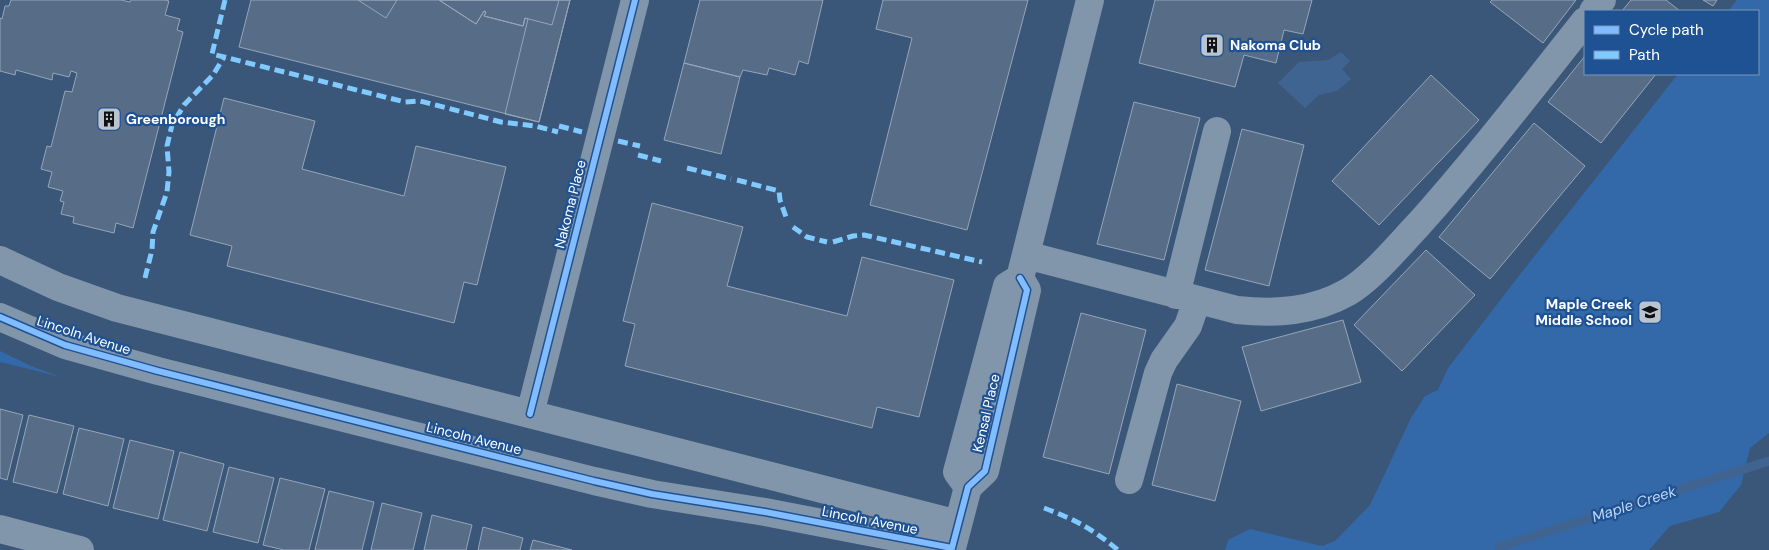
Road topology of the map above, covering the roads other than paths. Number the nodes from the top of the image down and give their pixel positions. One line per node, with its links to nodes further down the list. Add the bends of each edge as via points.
1 (634, 0): 11 (street, Nakoma Place)
2 (1090, 0): 8 (street, Kensal Place)
3 (1602, 0): 4 (street)
4 (1594, 10)
5 (1584, 22): 9 (street, via 1453,186 1356,287 1331,300 1291,311 1237,310)
6 (1217, 131): 9 (street)
7 (0, 260): 11 (street, Lincoln Avenue, via 45,282 117,308)
8 (1023, 267): 9 (street); 14 (street, Kensal Place, via 1007,286 957,472 968,487)
9 (1186, 297): 12 (street, via 1188,326 1158,373)
10 (0, 317): 14 (street, Lincoln Avenue, via 65,345 158,371 594,481 766,512)
11 (530, 414): 14 (street, Lincoln Avenue)
12 (1130, 480)
13 (0, 529): 15 (street)
14 (955, 536)
15 (80, 550)

